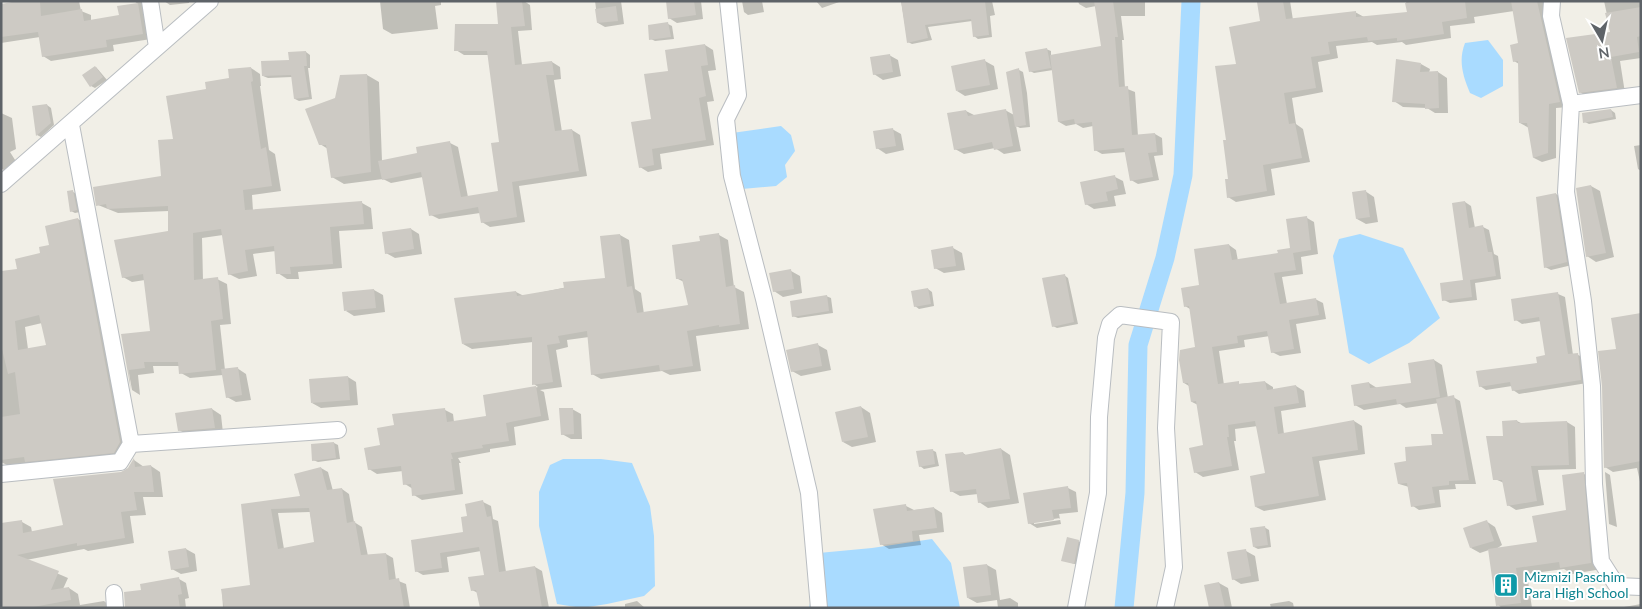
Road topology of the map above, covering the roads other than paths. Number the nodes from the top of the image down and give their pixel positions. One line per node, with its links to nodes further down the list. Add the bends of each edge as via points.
1 (150, 1): 5 (street)
2 (210, 1): 5 (street)
3 (728, 1): 14 (street, via 738,95 726,119 732,176 809,493)
4 (1552, 1): 7 (street, via 1551,16)
5 (157, 47): 8 (street)
6 (1641, 95): 7 (street)
7 (1571, 104): 13 (street, via 1566,192 1591,377 1594,484 1601,561 1617,586)
8 (71, 125): 9 (street); 11 (street)
9 (1, 184)
10 (338, 430): 11 (street)
11 (131, 444): 12 (street, via 120,462)
12 (1, 474)
13 (1641, 587)
14 (819, 608)
15 (1076, 608): 16 (street, via 1098,493 1099,417 1106,338 1110,324 1120,316 1171,322 1166,428 1174,567)
16 (1165, 608)

